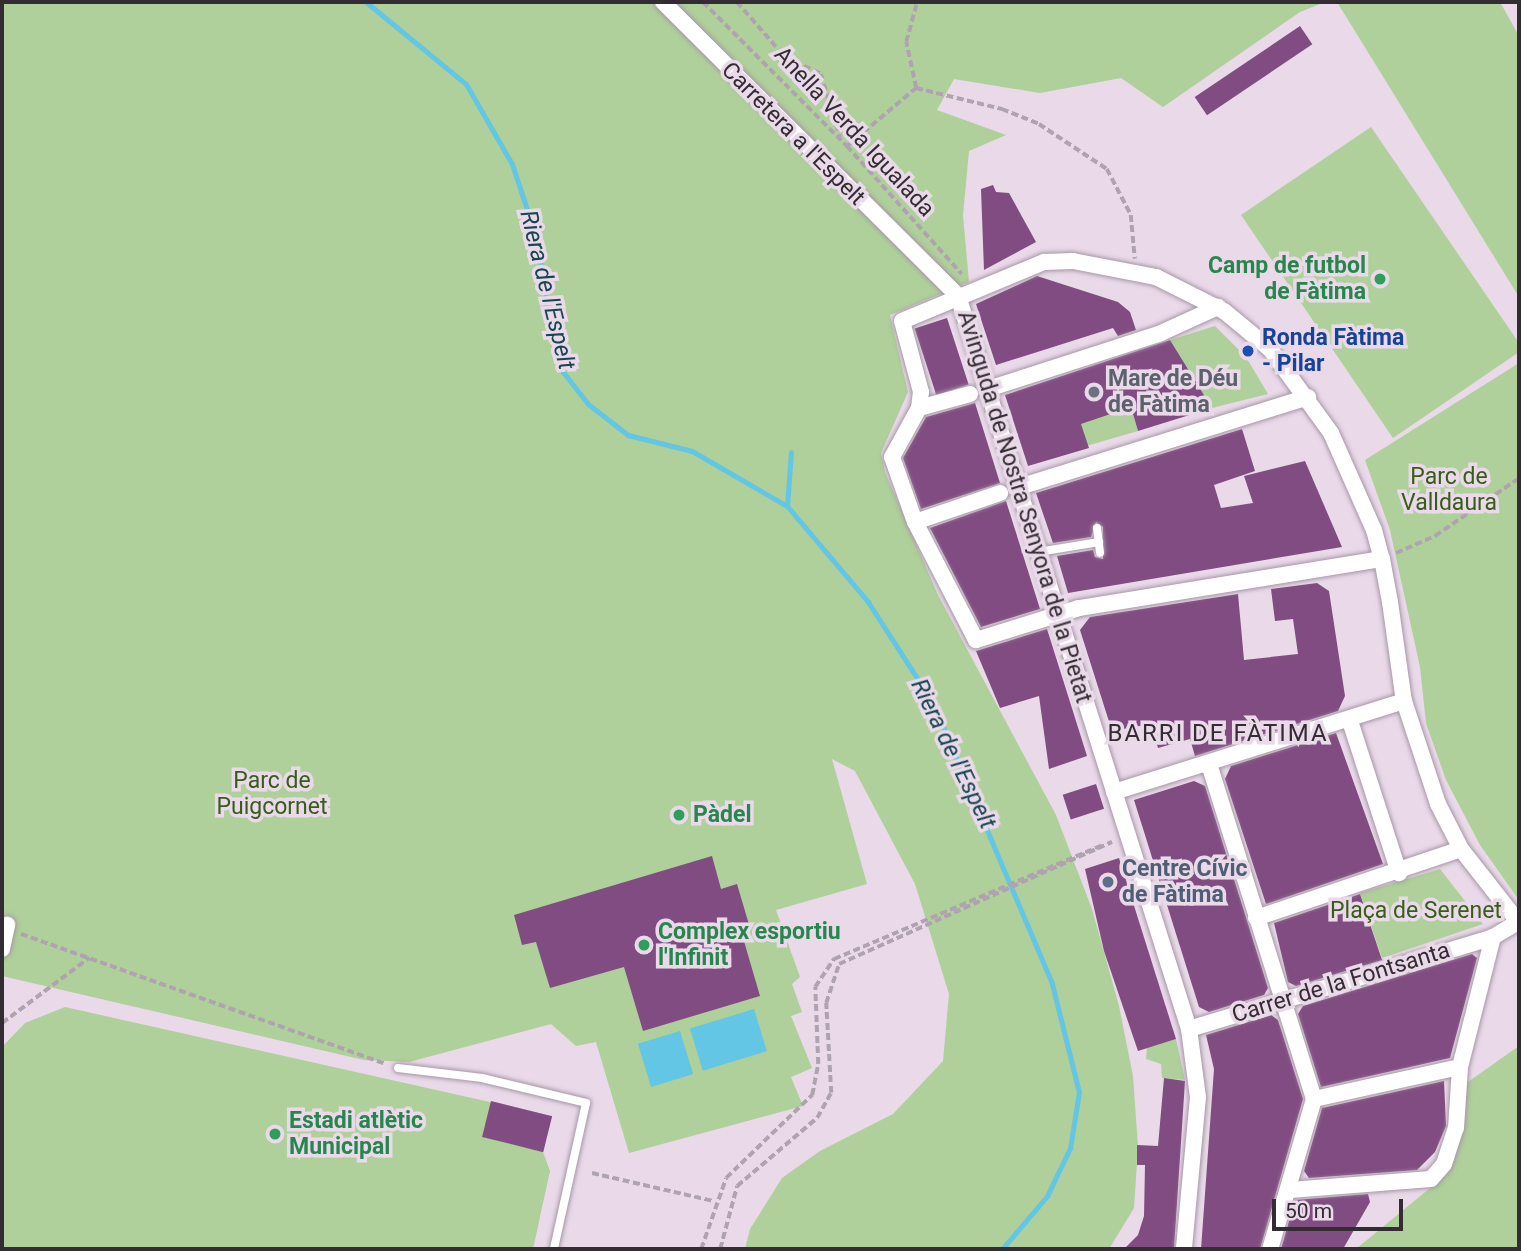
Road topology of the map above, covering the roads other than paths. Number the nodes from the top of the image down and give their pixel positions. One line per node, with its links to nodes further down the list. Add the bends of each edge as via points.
1 (663, 2): 2 (street, Carretera a l'Espelt)
2 (924, 267): 3 (street, Avinguda de Nostra Senyora de la Pietat)
3 (958, 296): 4 (street, via 1044,262 1132,270); 5 (street, Avinguda de Nostra Senyora de la Pietat); 8 (street, via 902,321 921,392)
4 (1218, 307): 5 (street, via 1161,333); 7 (street, via 1269,349)
5 (988, 389): 9 (street, Avinguda de Nostra Senyora de la Pietat)
6 (970, 394): 8 (street)
7 (1308, 397): 9 (street); 15 (street, via 1344,458)
8 (919, 408): 10 (street, via 892,457)
9 (1008, 491): 10 (street); 13 (street, Avinguda de Nostra Senyora de la Pietat)
10 (915, 522): 16 (street, via 976,640)
11 (1097, 528): 12 (lane)
12 (1099, 542): 13 (lane); 14 (lane)
13 (1038, 552): 16 (street, Avinguda de Nostra Senyora de la Pietat)
14 (1100, 553)
15 (1382, 559): 16 (street); 17 (street)
16 (1057, 616): 20 (street, Avinguda de Nostra Senyora de la Pietat)
17 (1404, 701): 18 (street); 21 (street, via 1438,804)
18 (1350, 721): 19 (street); 22 (street)
19 (1209, 764): 20 (street); 23 (street)
20 (1114, 792): 29 (street, Avinguda de Nostra Senyora de la Pietat)
21 (1461, 849): 22 (street); 24 (street)
22 (1399, 873): 23 (street)
23 (1256, 918): 28 (street)
24 (1518, 923): 26 (street, Carrer de la Fontsanta)
25 (7, 925): 27 (street)
26 (1493, 937): 28 (street, Carrer de la Fontsanta); 30 (street)
27 (2, 949)
28 (1282, 1001): 29 (street, Carrer de la Fontsanta); 32 (street)
29 (1189, 1029): 35 (street, Avinguda de Nostra Senyora de la Pietat, via 1198,1097)
30 (1460, 1066): 32 (street); 33 (street, via 1455,1128 1444,1164 1431,1180)
31 (398, 1068): 34 (lane, via 482,1078 586,1103)
32 (1314, 1100): 33 (street)
33 (1290, 1190): 36 (street)
34 (554, 1249)
35 (1184, 1249)
36 (1270, 1249)

